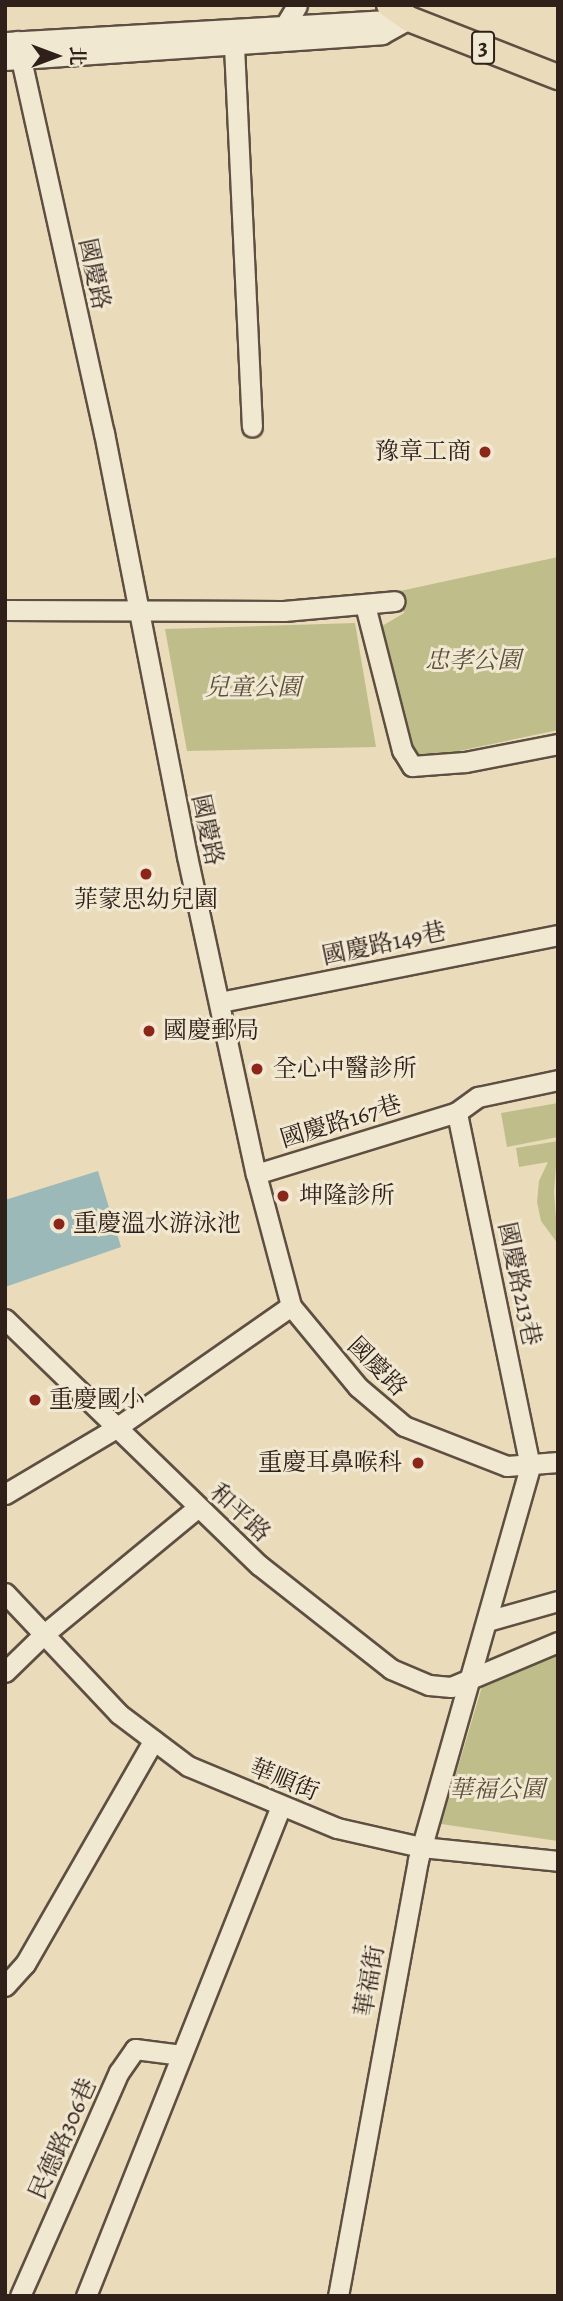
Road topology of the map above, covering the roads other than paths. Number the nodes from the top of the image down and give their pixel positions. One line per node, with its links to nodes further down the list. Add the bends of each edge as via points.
1 (297, 5): 3 (street)
2 (399, 12): 3 (street); 4 (street, via 382,34); 7 (main road, 3)
3 (289, 25): 4 (street); 6 (street)
4 (259, 44): 5 (street)
5 (234, 46): 6 (street); 8 (street)
6 (12, 50): 12 (street, 國慶路)
7 (558, 77)
8 (252, 427)
9 (395, 601): 10 (street)
10 (365, 604): 12 (street); 13 (street, via 402,750 412,766 465,762)
11 (5, 610): 12 (street)
12 (138, 613): 15 (street, 國慶路)
13 (558, 744)
14 (558, 935): 15 (street, 國慶路149巷)
15 (220, 1002): 18 (street, 國慶路)
16 (558, 1080): 17 (street, 國慶路167巷, via 478,1097)
17 (457, 1112): 18 (street, 國慶路167巷); 23 (street, 國慶路213巷)
18 (256, 1174): 19 (street, 國慶路)
19 (291, 1306): 21 (street); 23 (street, 國慶路, via 358,1387 404,1426 470,1455 507,1466)
20 (5, 1319): 21 (street, 和平路)
21 (116, 1428): 24 (street); 25 (street, 和平路)
22 (558, 1462): 23 (street, 國慶路)
23 (530, 1466): 28 (street, 華福街)
24 (5, 1494)
25 (197, 1508): 29 (street); 32 (street, 和平路, via 325,1622 391,1669 440,1688)
26 (5, 1593): 29 (street, 華順街)
27 (558, 1601): 28 (street)
28 (487, 1621): 32 (street, 華福街)
29 (43, 1635): 31 (street); 33 (street, 華順街, via 119,1714)
30 (558, 1642): 32 (street, 和平路)
31 (5, 1672)
32 (471, 1679): 35 (street, 華福街)
33 (154, 1740): 34 (street, 華順街, via 188,1766); 37 (street, via 24,1964)
34 (281, 1806): 35 (street, 華順街, via 337,1828); 38 (street)
35 (421, 1847): 36 (street, 華順街); 43 (street, 華福街)
36 (558, 1861)
37 (5, 1986)
38 (182, 2055): 41 (street, 民德路306巷, via 135,2049 119,2072); 42 (street)
39 (5, 2293): 40 (street)
40 (10, 2296)
41 (20, 2296)
42 (86, 2296)
43 (338, 2296)

